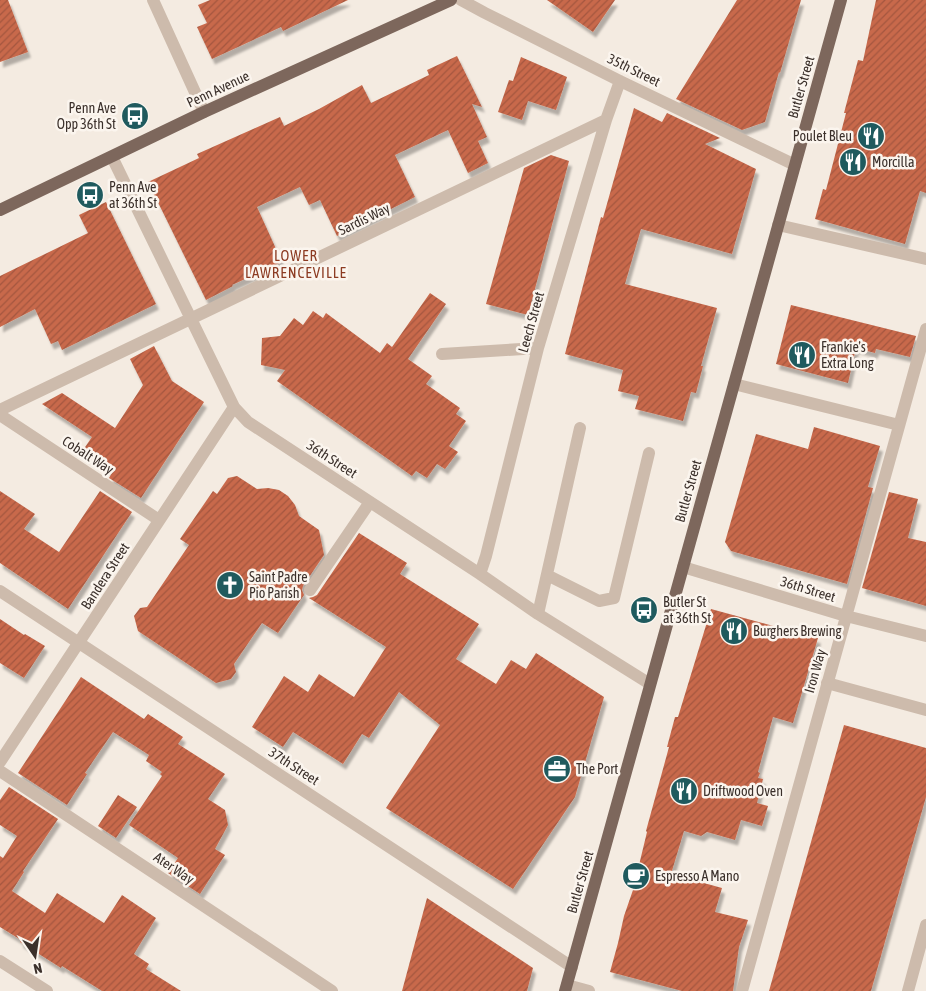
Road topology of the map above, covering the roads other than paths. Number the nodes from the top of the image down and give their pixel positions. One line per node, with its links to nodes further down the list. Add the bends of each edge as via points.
1 (153, 0): 6 (street)
2 (452, 0): 6 (main road, Penn Avenue)
3 (462, 0): 5 (street, 35th Street)
4 (841, 0): 9 (main road, Butler Street)
5 (620, 80): 7 (street, Leech Street); 9 (street, 35th Street)
6 (204, 112): 8 (main road, Penn Avenue)
7 (606, 120): 13 (street, Sardis Way); 15 (street, Leech Street)
8 (112, 157): 10 (main road, Penn Avenue); 13 (street, 36th Street)
9 (795, 165): 11 (main road, Butler Street)
10 (0, 210)
11 (778, 224): 12 (street); 17 (main road, Butler Street)
12 (926, 259)
13 (191, 319): 18 (street, 36th Street); 19 (street, Sardis Way)
14 (926, 329): 21 (street, Iron Way)
15 (538, 348): 16 (street); 27 (street, Leech Street)
16 (442, 354)
17 (734, 384): 21 (street); 26 (main road, Butler Street)
18 (234, 407): 24 (street, 36th Street, via 248,422); 25 (street, Bandera Street)
19 (0, 410)
20 (0, 415): 25 (street, Cobalt Way)
21 (899, 425): 32 (street, Iron Way)
22 (580, 428): 28 (street)
23 (649, 453): 28 (street, via 614,598 599,601)
24 (370, 502): 27 (street, 36th Street); 30 (street)
25 (159, 520): 34 (street, Bandera Street)
26 (683, 567): 32 (street, 36th Street); 36 (main road, Butler Street)
27 (480, 574): 31 (street, 36th Street)
28 (547, 576): 31 (street)
29 (0, 590): 34 (street, 37th Street)
30 (310, 590)
31 (538, 614): 36 (street, 36th Street)
32 (846, 616): 33 (street, 36th Street); 35 (street, Iron Way)
33 (926, 636)
34 (79, 642): 38 (street, Bandera Street); 42 (street, 37th Street)
35 (827, 683): 37 (street); 47 (street, Iron Way)
36 (650, 684): 42 (main road, Butler Street)
37 (926, 710)
38 (0, 762)
39 (0, 771): 45 (street, Ater Way)
40 (926, 925): 48 (street)
41 (0, 961): 44 (street)
42 (572, 967): 43 (main road, Butler Street)
43 (566, 988): 46 (street)
44 (46, 991)
45 (332, 991)
46 (590, 991)
47 (742, 991)
48 (908, 991)

